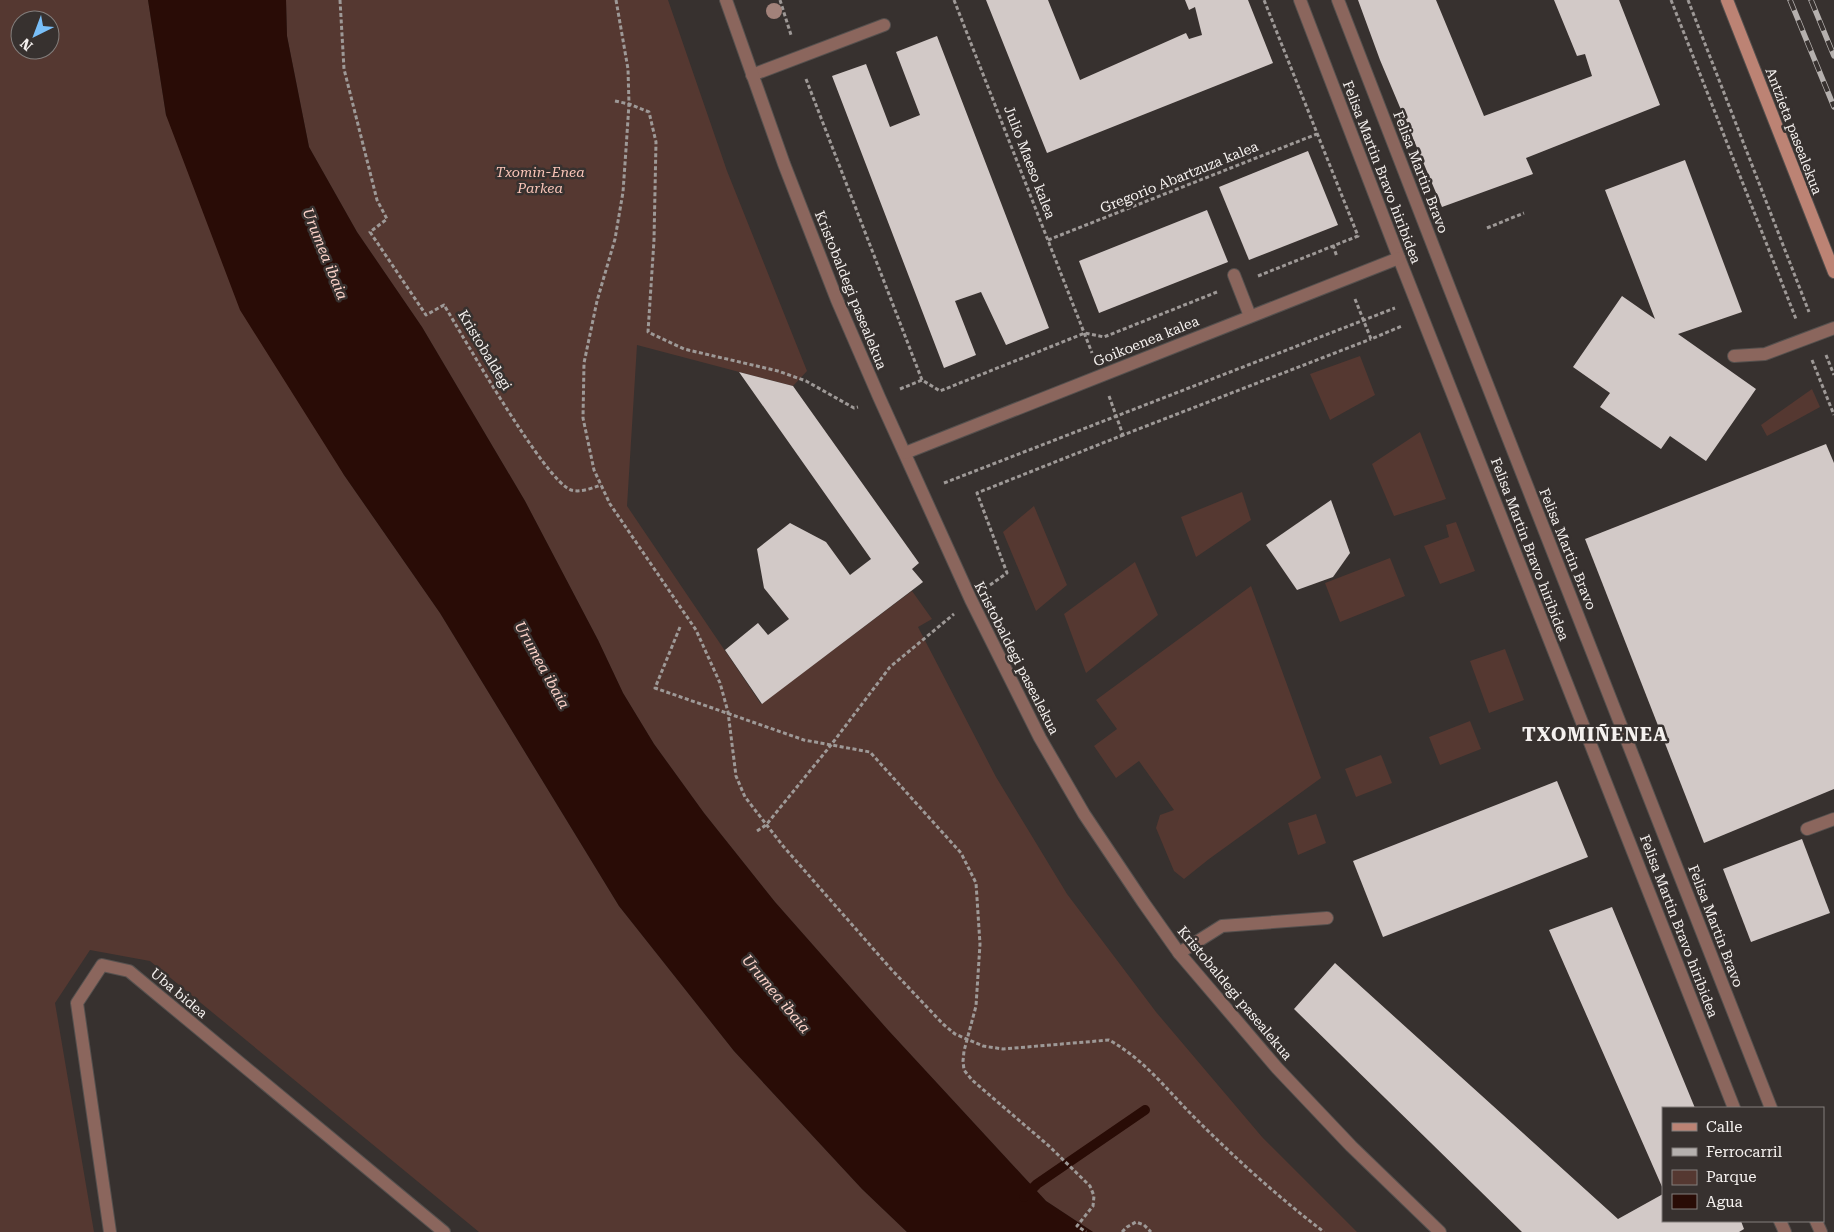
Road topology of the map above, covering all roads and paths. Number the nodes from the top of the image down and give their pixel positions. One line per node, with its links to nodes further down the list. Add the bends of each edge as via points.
1 (340, 0): 44 (path, Kristobaldegi, via 344,69 377,200 387,219 370,232 426,316 444,305 519,427 562,483 579,491)
2 (616, 0): 16 (path, via 628,69)
3 (726, 0): 14 (street, Kristobaldegi pasealekua)
4 (780, 0): 13 (path)
5 (954, 0): 20 (path, Julio Maeso kalea)
6 (1264, 0): 17 (path)
7 (1300, 0): 22 (street, Felisa Martin Bravo hiribidea)
8 (1338, 0): 58 (street, Felisa Martin Bravo)
9 (1671, 0): 30 (path)
10 (1688, 0): 33 (path)
11 (1727, 0): 23 (main road, Antzieta pasealekua)
12 (884, 25): 13 (street)
13 (798, 58): 14 (street); 32 (path, via 922,380 940,391)
14 (752, 75): 39 (street, Kristobaldegi pasealekua, via 837,300)
15 (615, 101): 16 (path)
16 (629, 104): 39 (path, via 649,112 656,142 648,332 684,349 806,380 854,408); 44 (path, via 623,192 584,363 582,418 594,470)
17 (1317, 134): 20 (path, Gregorio Abartzuza kalea); 21 (path, via 1358,236)
18 (1524, 213): 19 (path)
19 (1487, 228)
20 (1048, 240): 32 (path, Julio Maeso kalea)
21 (1333, 245): 24 (path); 25 (path)
22 (1399, 258): 24 (street, Goikoenea kalea); 26 (street, Felisa Martin Bravo hiribidea)
23 (1834, 272)
24 (1346, 278): 27 (street, Goikoenea kalea); 28 (path)
25 (1236, 279): 27 (street); 32 (path, via 1104,337)
26 (1416, 299): 28 (path); 57 (street, Felisa Martin Bravo hiribidea)
27 (1250, 316): 38 (street, Goikoenea kalea)
28 (1363, 320): 34 (path); 41 (path)
29 (1406, 324): 34 (path)
30 (1799, 326)
31 (1834, 328): 33 (street)
32 (1085, 333): 38 (path, Julio Maeso kalea)
33 (1818, 334): 35 (street, via 1765,354); 37 (path)
34 (1371, 338): 42 (path)
35 (1734, 356)
36 (1812, 360): 40 (path)
37 (1834, 374)
38 (1101, 376): 41 (path, Julio Maeso kalea); 43 (street, Goikoenea kalea)
39 (879, 397): 43 (street, Kristobaldegi pasealekua)
40 (1834, 415)
41 (1117, 417): 42 (path, Julio Maeso kalea); 45 (path)
42 (1123, 435): 46 (path, via 977,493 1007,573)
43 (905, 453): 45 (street, Kristobaldegi pasealekua)
44 (601, 485): 48 (path, via 610,504 696,630 720,682)
45 (922, 491): 46 (street, Kristobaldegi pasealekua)
46 (971, 600): 49 (path, via 890,667); 55 (street, Kristobaldegi pasealekua, via 1040,738 1075,797)
47 (680, 627): 48 (path, via 655,688)
48 (728, 712): 49 (path, via 804,740); 51 (path, via 736,776)
49 (831, 745): 51 (path); 56 (path, via 870,752 961,853 976,883 980,944 976,1006)
50 (1834, 819): 52 (street)
51 (766, 825): 53 (path); 56 (path, via 891,969 936,1017)
52 (1807, 830)
53 (757, 831)
54 (1327, 918): 55 (street, via 1222,926)
55 (1179, 953): 65 (street, Kristobaldegi pasealekua, via 1277,1068)
56 (968, 1041): 61 (path, via 964,1051 964,1070 972,1080 1090,1186 1094,1196 1092,1206 1077,1226); 64 (path, via 1003,1049 1110,1040 1138,1058 1279,1198)
57 (1734, 1107)
58 (1771, 1107)
59 (110, 1232): 60 (street, Uba bidea, via 77,1003 102,965 129,971)
60 (444, 1232)
61 (1086, 1232)
62 (1122, 1232): 63 (path, via 1136,1222)
63 (1151, 1232)
64 (1324, 1232)
65 (1440, 1232)

